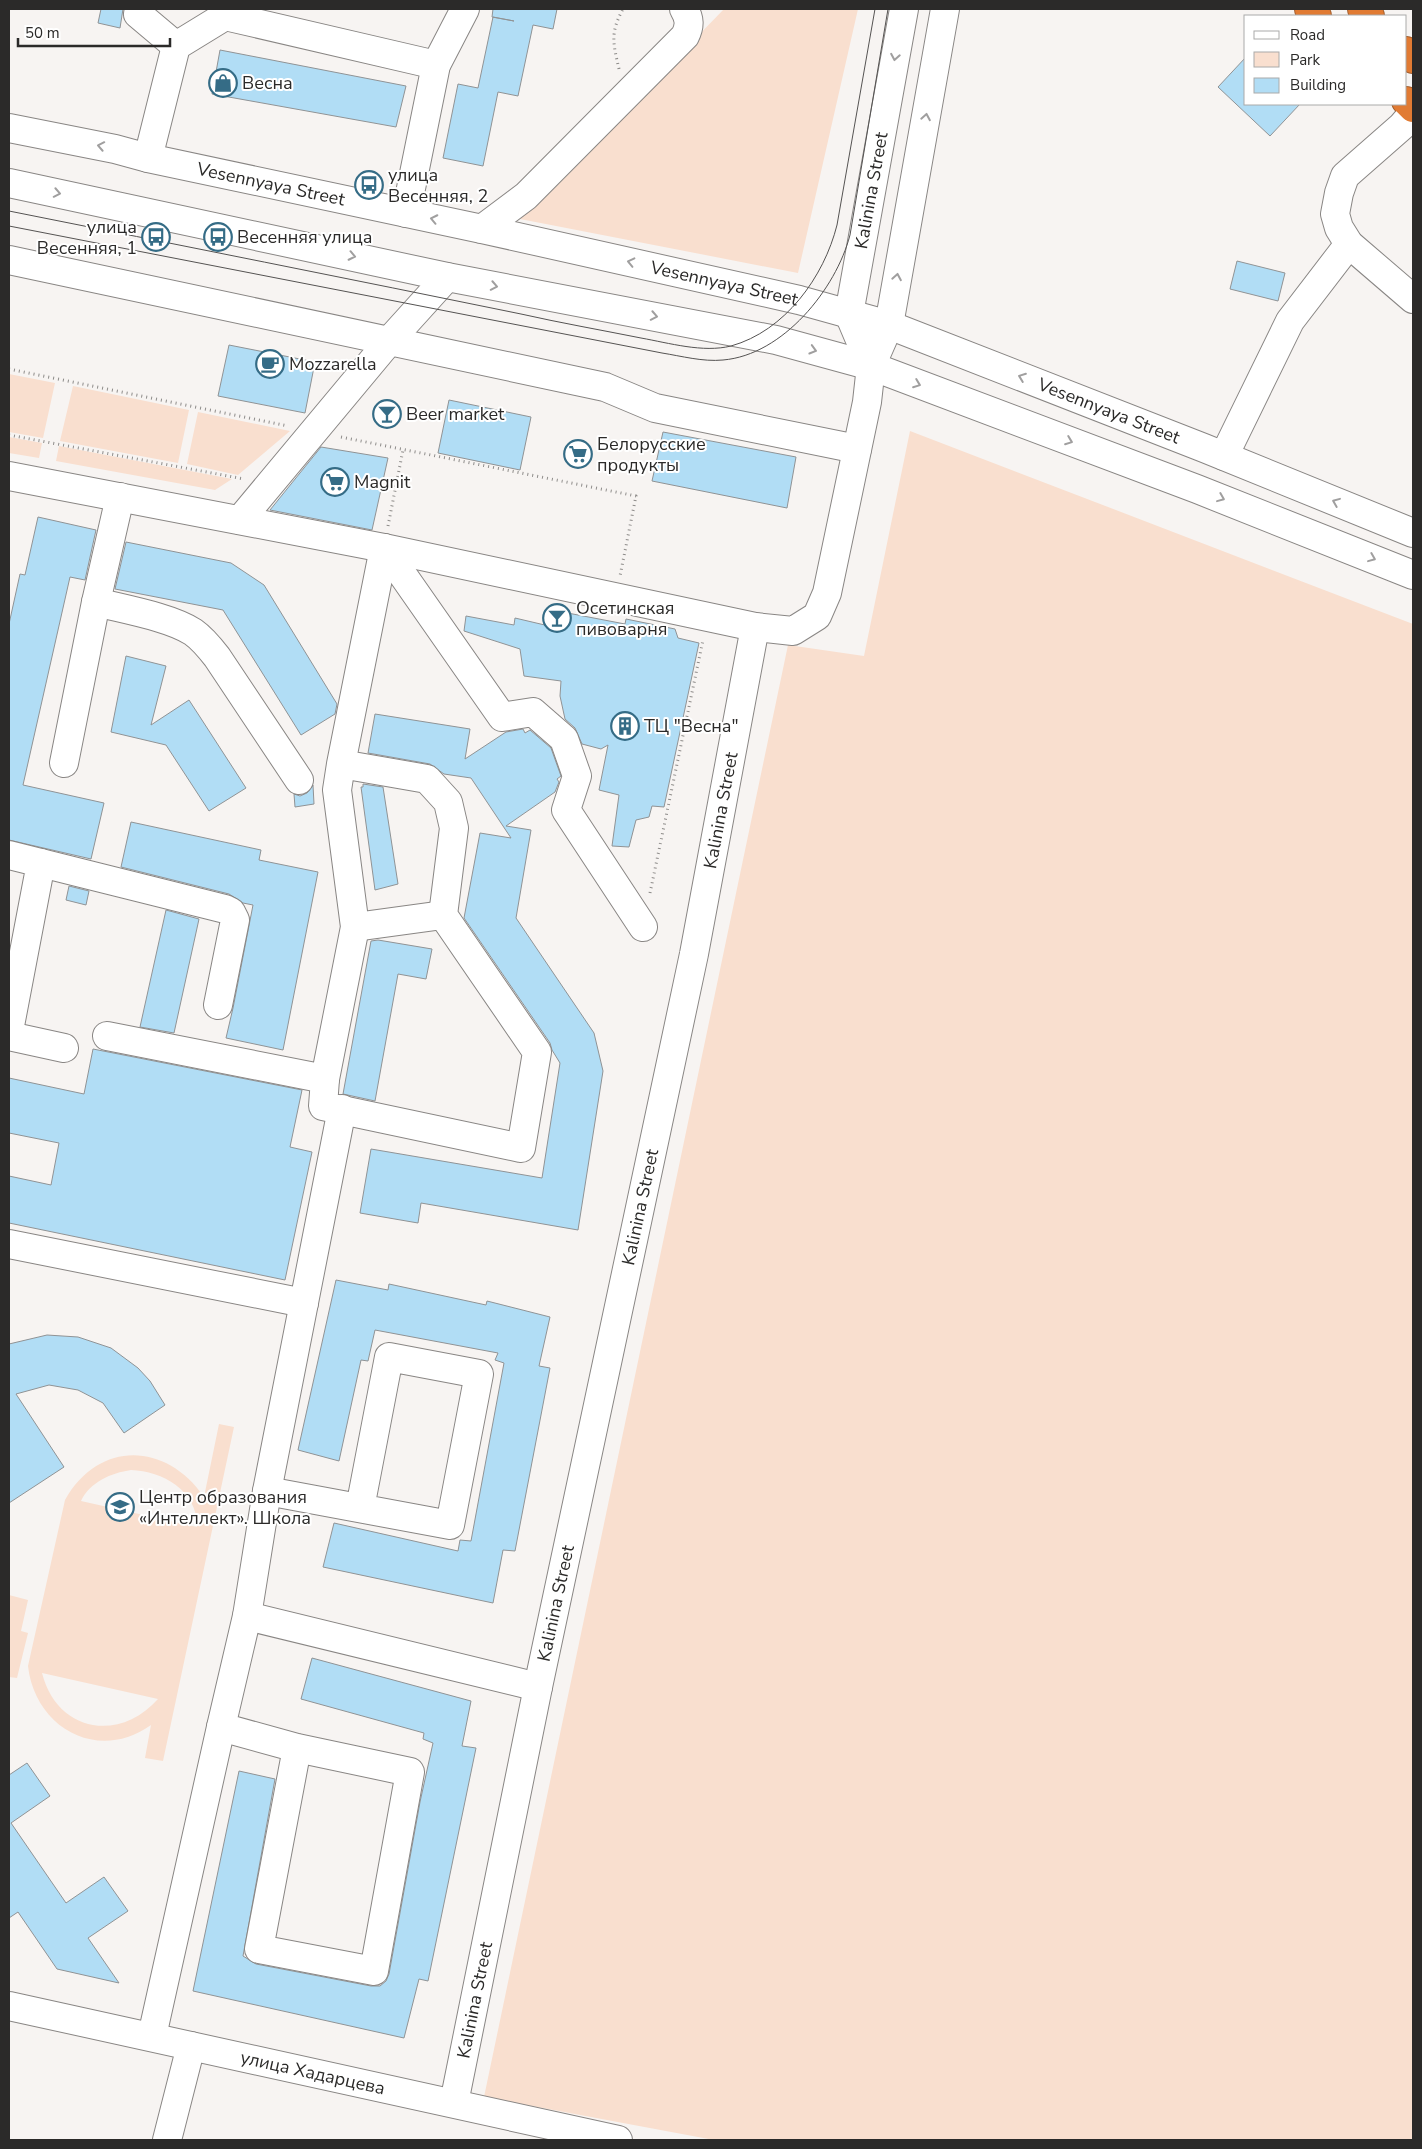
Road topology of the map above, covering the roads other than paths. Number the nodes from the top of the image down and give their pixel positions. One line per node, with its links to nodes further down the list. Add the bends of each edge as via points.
1 (139, 9): 7 (street, via 138,14)
2 (465, 9): 8 (street)
3 (684, 9): 14 (street, via 689,17 685,36 526,196)
4 (904, 9): 19 (street, Kalinina Street, one-way to 19)
5 (945, 9): 20 (street, one-way to 5)
6 (226, 12): 7 (street); 8 (street)
7 (176, 46): 11 (street)
8 (436, 66): 13 (street)
9 (1413, 114): 15 (street, via 1345,176 1335,214)
10 (9, 128): 11 (street, Vesennyaya Street, one-way to 10)
11 (148, 158): 13 (street, Vesennyaya Street)
12 (9, 183): 17 (street, one-way to 17)
13 (406, 213): 14 (street, Vesennyaya Street, one-way to 13)
14 (482, 229): 19 (street, Vesennyaya Street, one-way to 14)
15 (1349, 244): 18 (street); 24 (street, via 1290,321)
16 (9, 260): 21 (street)
17 (446, 276): 21 (street); 22 (street, one-way to 22, via 776,340)
18 (1413, 299)
19 (849, 314): 20 (street, Vesennyaya Street); 22 (street)
20 (889, 325): 22 (street); 24 (street, Vesennyaya Street, one-way to 20)
21 (390, 340): 23 (street, via 605,387 655,408); 27 (street)
22 (871, 366): 23 (street); 30 (street, one-way to 30, via 1197,488)
23 (857, 449): 32 (street, via 828,593 817,616 793,631)
24 (1224, 456): 28 (street, Vesennyaya Street, one-way to 24)
25 (9, 476): 26 (street)
26 (120, 497): 27 (street); 31 (street)
27 (240, 520): 29 (street)
28 (1413, 534)
29 (384, 548): 32 (street); 34 (street); 40 (street, via 502,717 533,712 564,740 577,776 566,810)
30 (1413, 575)
31 (96, 602): 33 (street); 35 (street, via 171,622 204,640)
32 (755, 627): 53 (street, Kalinina Street, via 694,954)
33 (64, 763)
34 (341, 764): 38 (street, via 428,779 448,802 454,828); 39 (street, via 337,790)
35 (299, 780)
36 (9, 854): 37 (street)
37 (41, 864): 41 (street, via 232,912 235,920); 42 (street)
38 (443, 915): 39 (street); 47 (street, via 537,1052 521,1148)
39 (355, 927): 46 (street)
40 (643, 927)
41 (218, 1005)
42 (9, 1031)
43 (9, 1036): 45 (street)
44 (107, 1036): 46 (street)
45 (64, 1048)
46 (325, 1079): 47 (street, via 323,1106)
47 (342, 1109): 49 (street)
48 (9, 1244): 49 (street)
49 (304, 1303): 50 (street)
50 (267, 1490): 51 (street); 52 (street)
51 (360, 1508): 51 (street, via 450,1525 479,1374 389,1357)
52 (247, 1616): 53 (street); 54 (street)
53 (538, 1687): 59 (street, Kalinina Street)
54 (221, 1728): 55 (street); 57 (street)
55 (297, 1748): 55 (street, via 410,1772 374,1971 259,1950)
56 (9, 2006): 57 (street, улица Хадарцева)
57 (152, 2036): 58 (street, улица Хадарцева)
58 (191, 2046): 59 (street, улица Хадарцева); 60 (street)
59 (454, 2102): 61 (street, улица Хадарцева)
60 (167, 2140)
61 (618, 2140)

